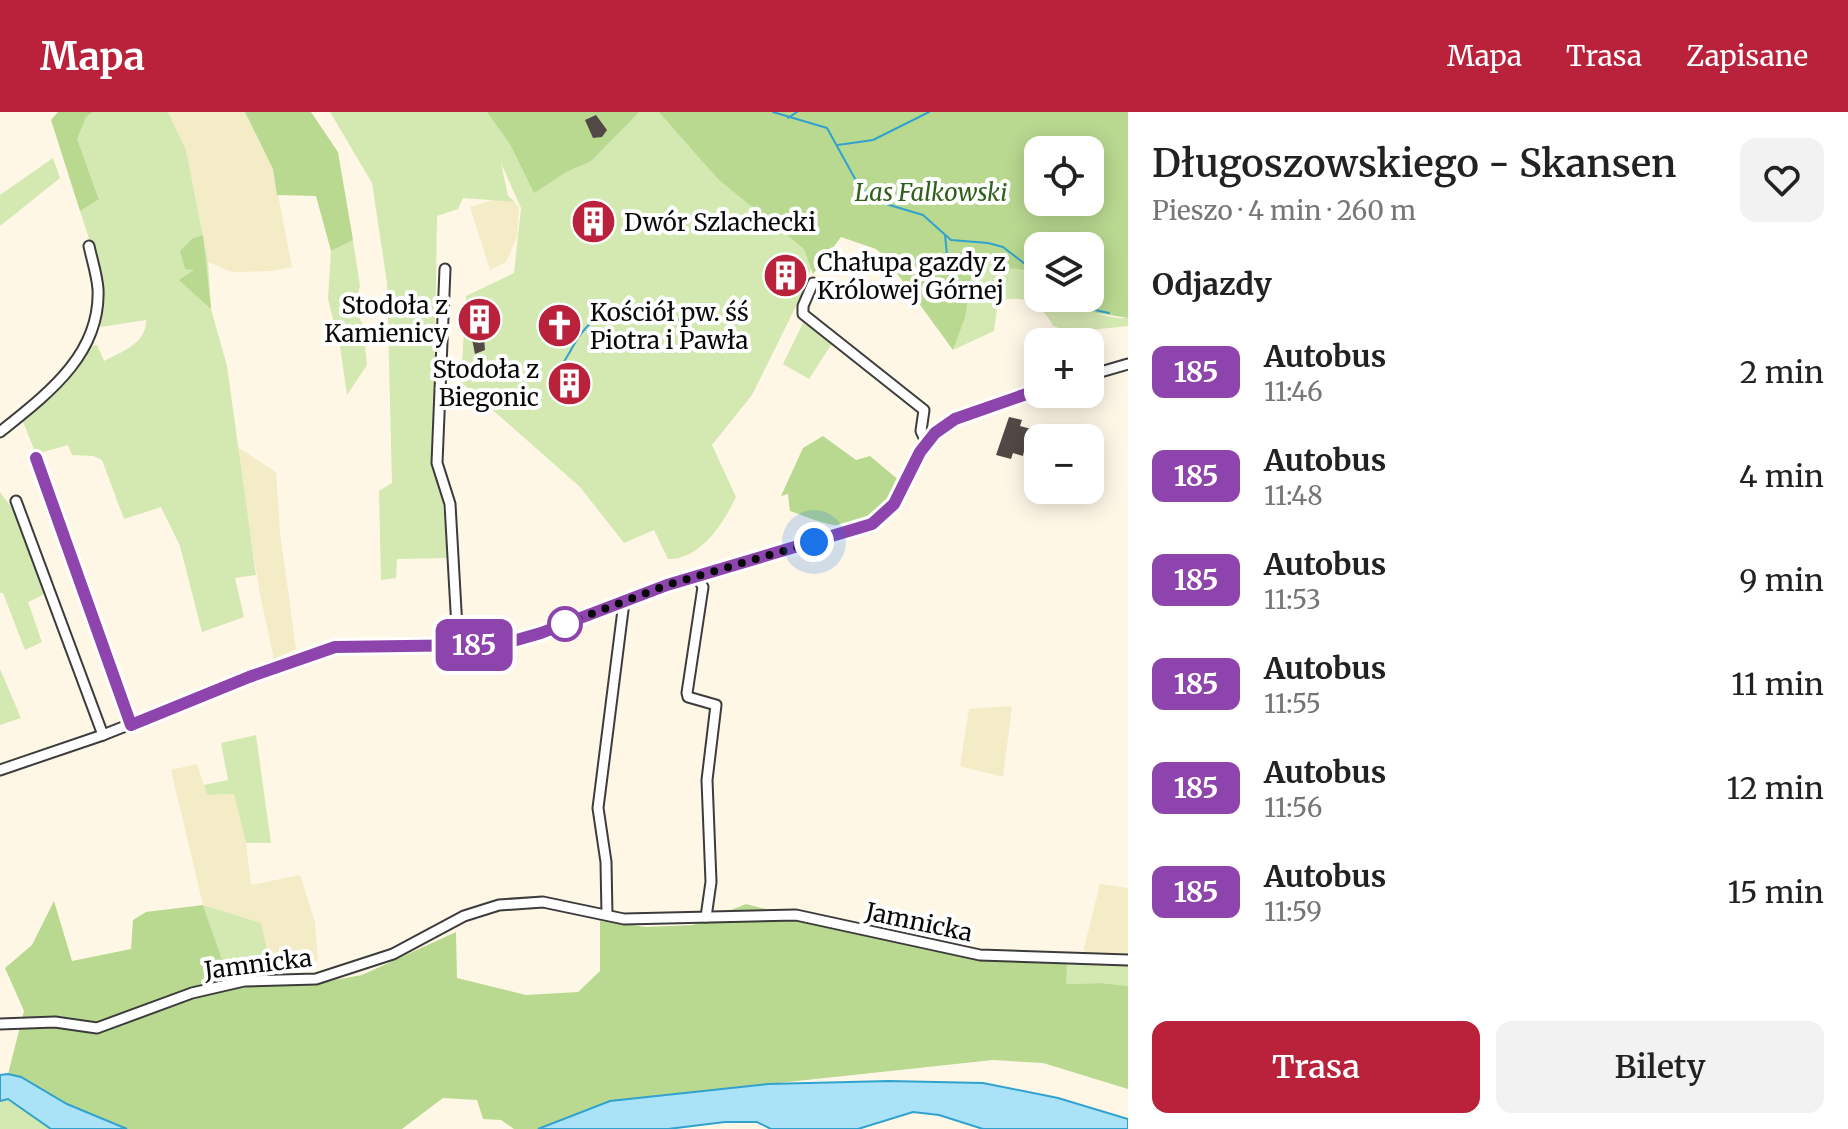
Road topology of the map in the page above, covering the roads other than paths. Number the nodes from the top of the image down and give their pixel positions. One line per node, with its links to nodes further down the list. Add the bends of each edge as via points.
1 (89, 246): 7 (street, via 98,289 93,329 71,370)
2 (445, 269): 13 (street, via 437,463 450,504)
3 (813, 283): 8 (street, via 803,314 924,410 921,431)
4 (1128, 364): 5 (street)
5 (1104, 371)
6 (1024, 395): 8 (street, via 955,419)
7 (0, 432)
8 (927, 444): 11 (street, via 894,504 872,524)
9 (36, 458): 14 (street)
10 (16, 501): 15 (street)
11 (696, 575): 12 (street); 18 (street, via 703,587 687,693 716,705 707,780 711,882)
12 (624, 602): 13 (street, via 527,637); 17 (street, via 598,808)
13 (458, 646): 14 (street, via 335,647)
14 (131, 725): 15 (street)
15 (103, 735): 16 (street)
16 (0, 770)
17 (607, 915): 18 (street, Jamnicka); 20 (street, Jamnicka, via 543,902 499,905 464,916 393,954 316,979 244,981 192,993 97,1028 55,1022)
18 (706, 917): 19 (street, Jamnicka, via 796,915 980,955)
19 (1128, 960)
20 (0, 1024)

